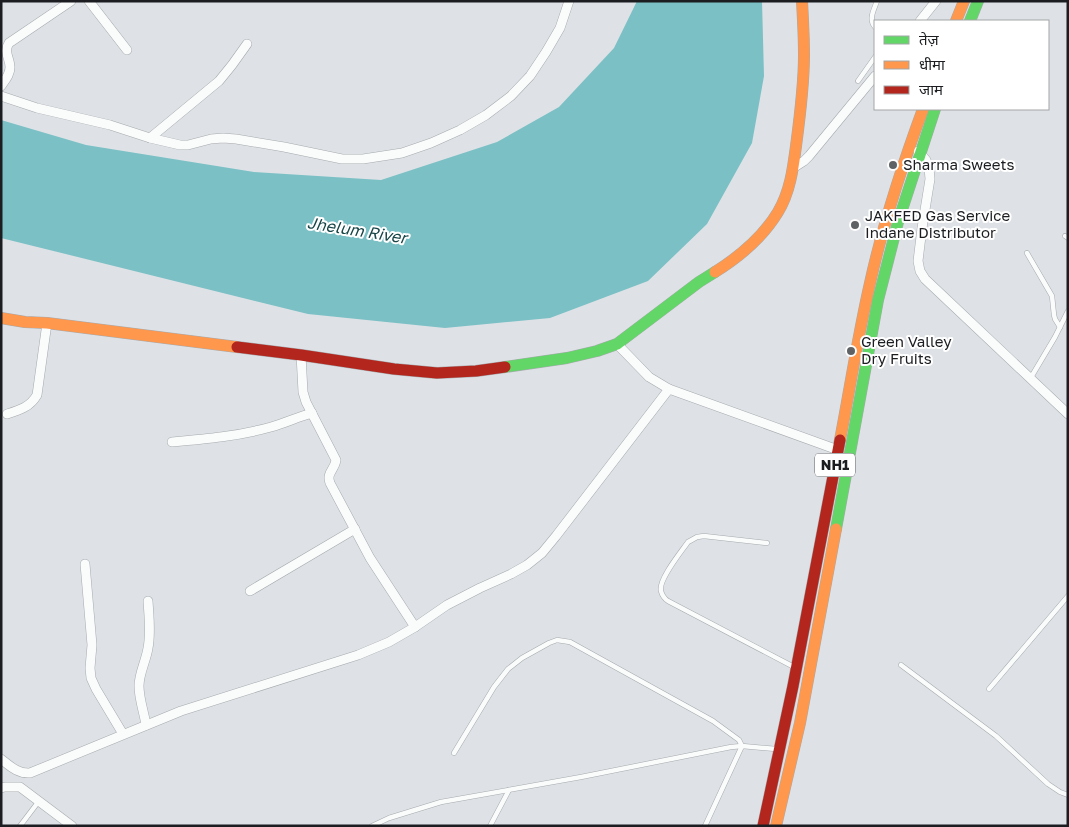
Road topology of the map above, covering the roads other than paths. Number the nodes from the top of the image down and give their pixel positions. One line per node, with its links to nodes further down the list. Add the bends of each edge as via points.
1 (71, 1): 18 (street, via 9,43 6,52 10,71)
2 (89, 1): 14 (street)
3 (569, 1): 22 (street, via 560,28 546,52 511,96 460,130 402,153 351,160 236,139 211,139 180,145)
4 (802, 1): 25 (main road, via 804,55)
5 (877, 1): 12 (lane, via 871,20)
6 (936, 1): 9 (street)
7 (964, 1): 10 (main road)
8 (978, 1): 11 (main road)
9 (921, 20)
10 (956, 20)
11 (970, 20)
12 (874, 26)
13 (247, 44): 22 (street, via 219,81)
14 (127, 50)
15 (874, 58): 17 (lane)
16 (874, 77): 25 (street, via 809,156)
17 (858, 81)
18 (1, 86)
19 (1, 96): 22 (street)
20 (923, 110): 23 (main road, NH1)
21 (935, 110): 24 (main road, NH1)
22 (150, 138)
23 (910, 143): 24 (street); 39 (main road, NH1, via 870,283)
24 (920, 152): 33 (street, via 929,168 930,179 918,261 920,271 930,285); 49 (main road, NH1, via 878,300)
25 (793, 168): 31 (main road, via 788,191 762,234 744,251)
26 (1027, 253): 30 (lane, via 1052,296 1054,315)
27 (1068, 311): 30 (lane)
28 (1, 318): 29 (main road)
29 (48, 323): 32 (main road); 36 (street, via 37,395 29,405)
30 (1060, 328): 33 (lane)
31 (617, 344): 32 (main road, via 557,359 476,371 436,373); 34 (street, via 650,378)
32 (301, 355): 35 (street, via 303,392)
33 (1030, 378): 37 (street)
34 (669, 389): 39 (street); 46 (street, via 542,553 512,574 447,605)
35 (312, 413): 38 (street, via 241,434); 40 (street, via 336,460 328,479)
36 (7, 414)
37 (1068, 414)
38 (172, 442)
39 (838, 450): 48 (main road, NH1)
40 (355, 529): 43 (street); 46 (street)
41 (767, 543): 48 (lane, via 704,536 692,539 664,578 661,592 668,601)
42 (85, 564): 52 (street, via 92,645 91,678)
43 (250, 591)
44 (1068, 596): 50 (lane)
45 (148, 601): 51 (street, via 150,636 139,679)
46 (415, 627): 51 (street, via 358,655)
47 (901, 665): 60 (lane, via 996,736 1048,784)
48 (797, 668): 49 (lane); 54 (main road, NH1)
49 (810, 672): 56 (main road, NH1)
50 (989, 689)
51 (146, 725): 52 (street)
52 (124, 734): 57 (street, via 30,773 18,772)
53 (742, 746): 54 (lane); 55 (lane, via 739,740 713,721 570,642 557,640 508,669); 59 (lane); 66 (lane)
54 (781, 749): 56 (lane); 67 (main road, NH1)
55 (454, 753)
56 (793, 753): 68 (main road, NH1)
57 (1, 759)
58 (1, 788): 61 (street, via 20,787)
59 (509, 790): 64 (lane, via 441,802); 65 (lane)
60 (1068, 795)
61 (39, 800): 62 (lane); 63 (street)
62 (20, 826)
63 (72, 826)
64 (372, 826)
65 (490, 826)
66 (705, 826)
67 (763, 826)
68 (776, 826)

